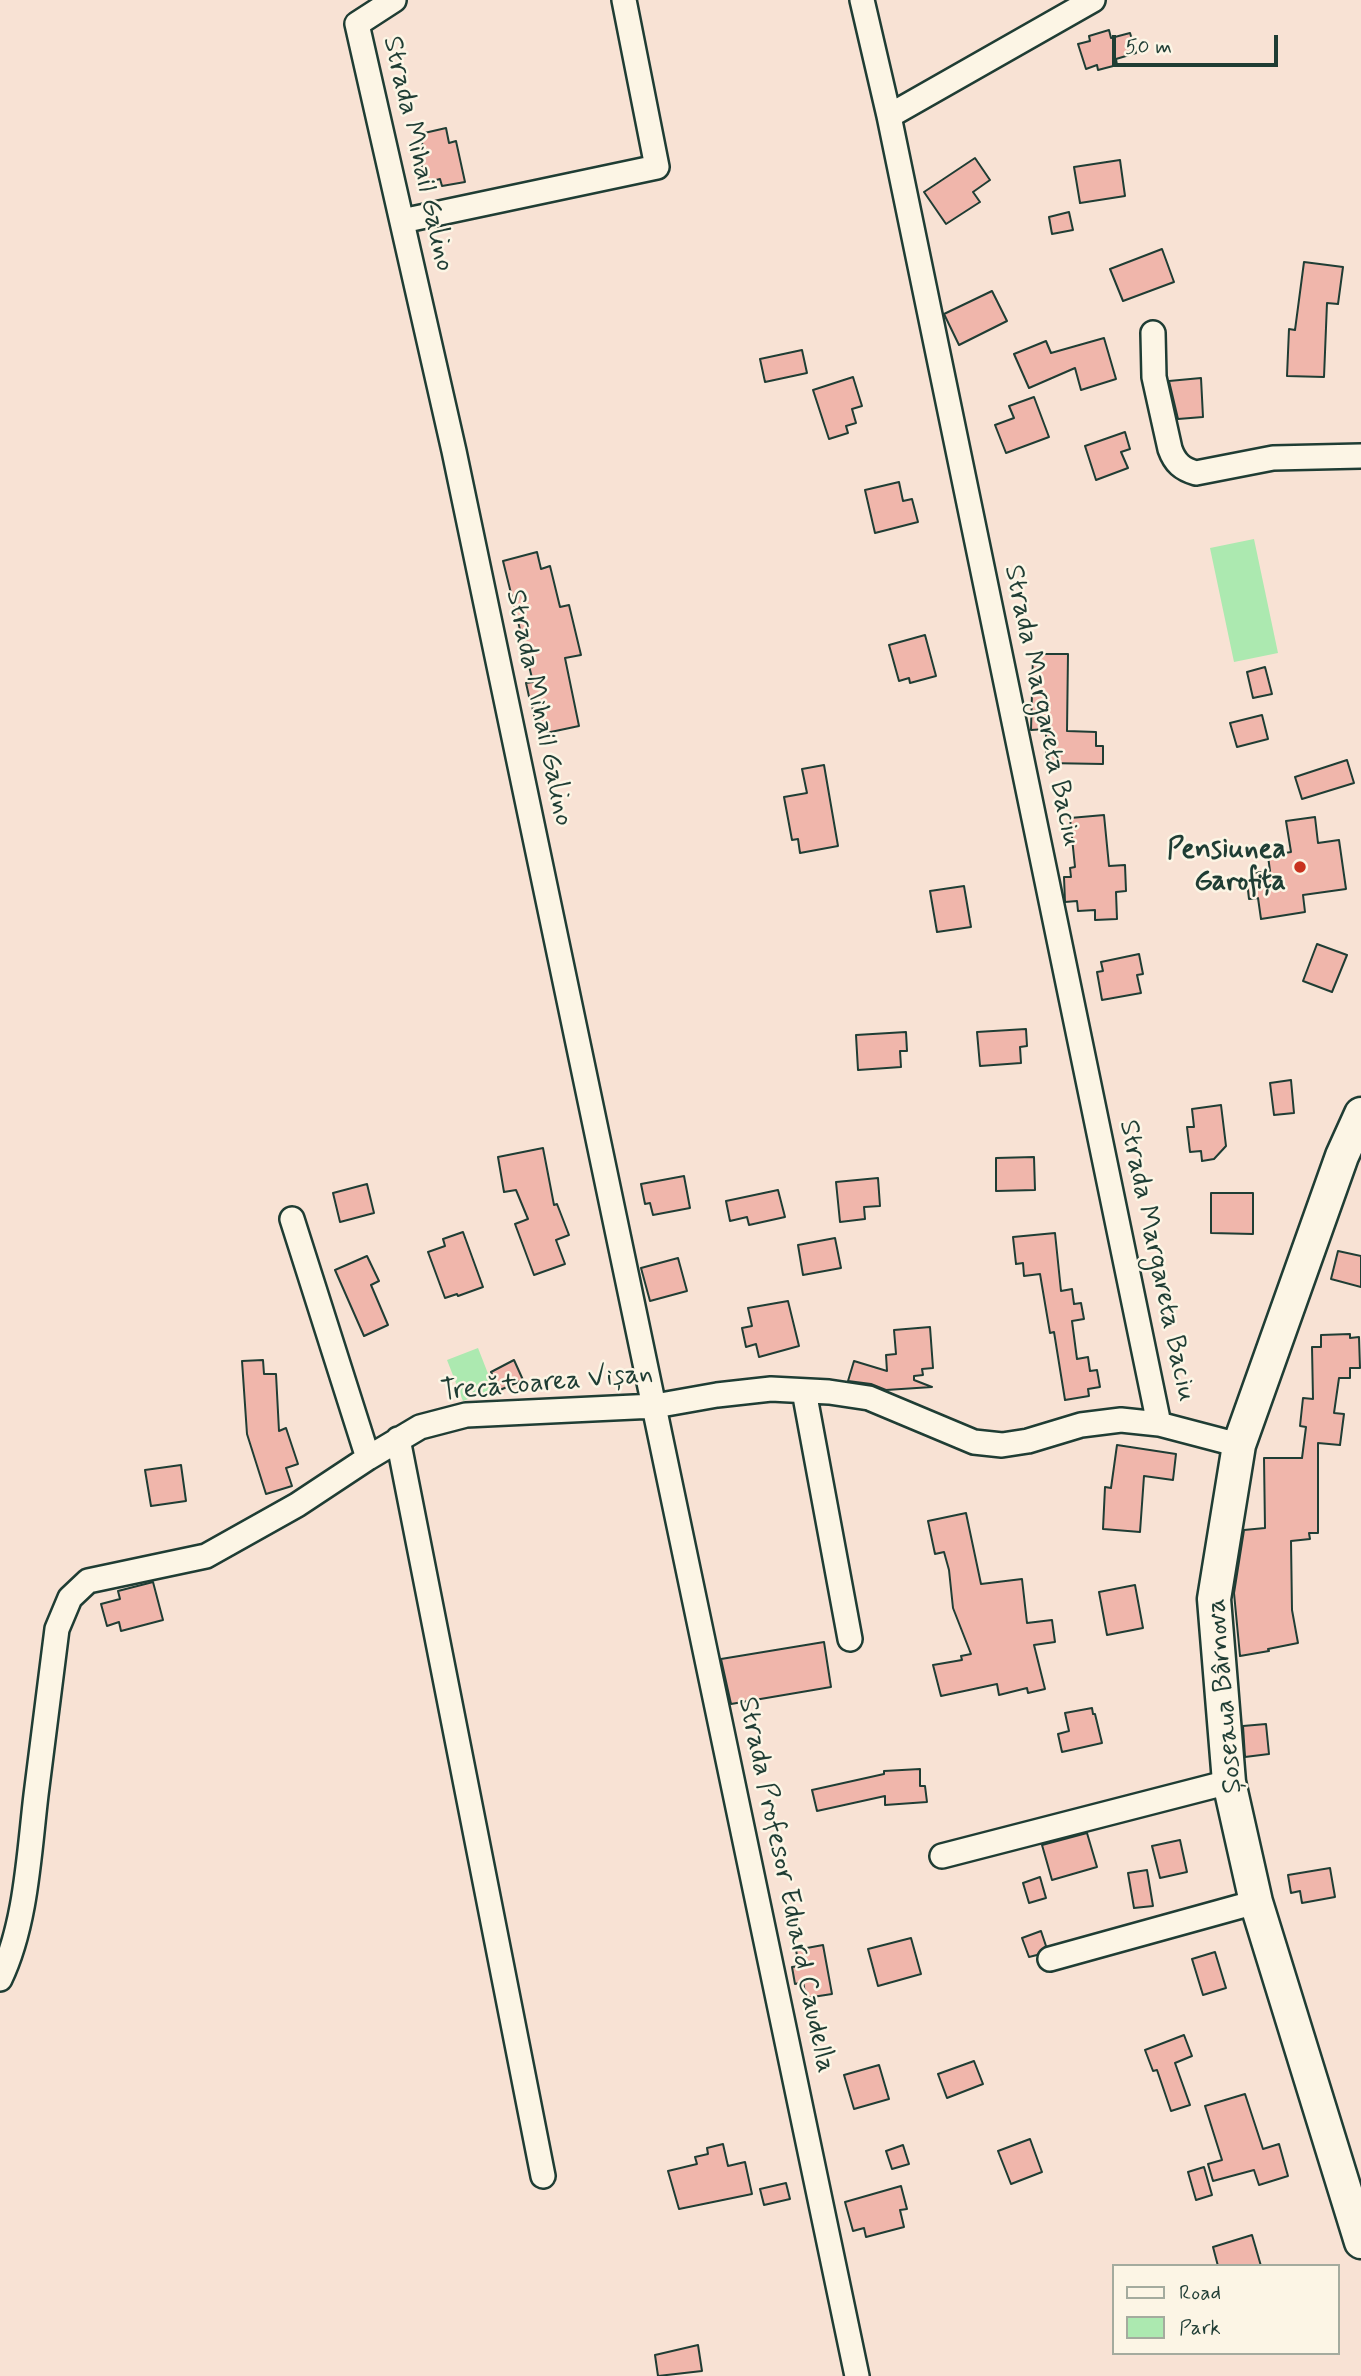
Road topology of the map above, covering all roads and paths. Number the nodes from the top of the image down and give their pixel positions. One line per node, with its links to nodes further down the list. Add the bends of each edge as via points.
1 (394, 0): 6 (street, Strada Mihail Galino, via 357,24)
2 (624, 0): 6 (street, via 657,167)
3 (862, 0): 5 (street, Strada Margareta Baciu)
4 (1093, 0): 5 (street)
5 (890, 116): 13 (street, Strada Margareta Baciu)
6 (402, 221): 12 (street, Strada Mihail Galino)
7 (1153, 333): 8 (street, via 1154,377 1170,449 1173,460 1184,470 1195,473 1273,458)
8 (1361, 456)
9 (1361, 1114): 15 (main road, Șoseaua Bârnova)
10 (292, 1219): 16 (street)
11 (804, 1391): 12 (street, Trecătoarea Vișan, via 731,1393); 13 (street, Trecătoarea Vișan, via 869,1398 974,1442 1002,1445 1121,1420); 17 (street)
12 (655, 1406): 14 (street, Trecătoarea Vișan, via 466,1415 420,1427); 25 (street, Strada Profesor Eduard Caudella)
13 (1159, 1424): 15 (street, Trecătoarea Vișan)
14 (398, 1439): 16 (street, Trecătoarea Vișan); 23 (street)
15 (1238, 1445): 18 (main road, Șoseaua Bârnova, via 1214,1599)
16 (368, 1458): 22 (street, Trecătoarea Vișan, via 206,1556 88,1581 70,1598 57,1629 29,1864)
17 (850, 1639)
18 (1229, 1782): 19 (street); 20 (main road, Șoseaua Bârnova)
19 (942, 1856)
20 (1256, 1902): 21 (street); 24 (main road, Șoseaua Bârnova)
21 (1050, 1959)
22 (0, 1979)
23 (543, 2176)
24 (1361, 2242)
25 (857, 2376)

